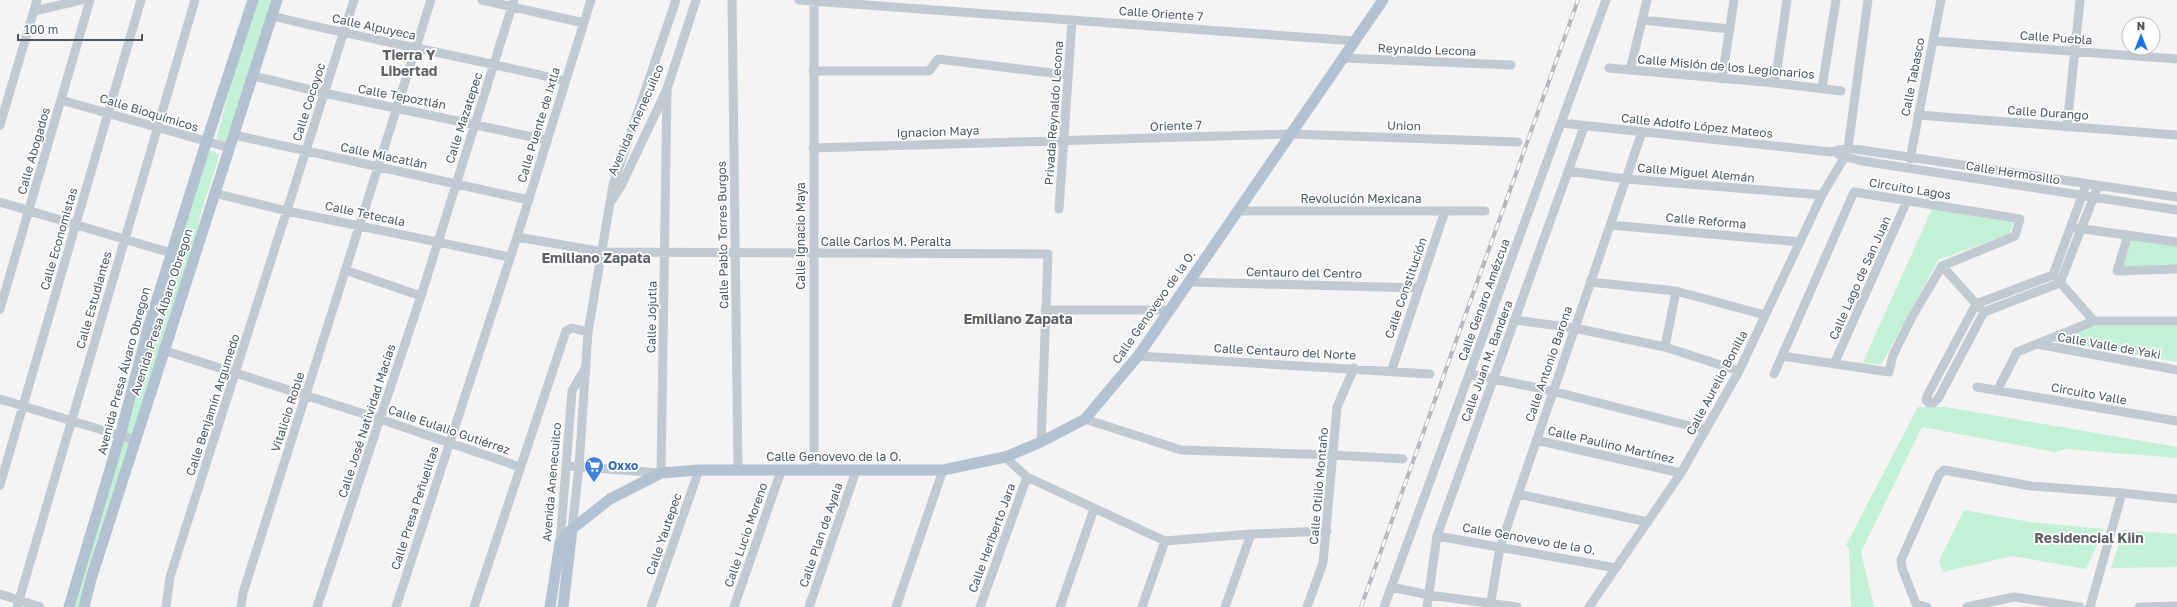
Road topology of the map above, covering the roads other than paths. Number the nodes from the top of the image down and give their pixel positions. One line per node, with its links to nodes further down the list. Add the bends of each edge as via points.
1 (37, 0): 27 (street)
2 (81, 0): 27 (street)
3 (90, 0): 54 (street, Calle Abogados)
4 (141, 0): 56 (street, Calle Economistas)
5 (195, 0): 63 (street, Calle Estudiantes)
6 (253, 0): 73 (main road, Avenida Presa Álvaro Obregon)
7 (277, 0): 28 (main road, Avenida Presa Álbaro Obregon)
8 (354, 0): 33 (street, Calle Cocoyoc)
9 (431, 0): 36 (street, Vitalicio Roble)
10 (482, 0): 26 (street)
11 (591, 0): 31 (street, Calle Puente de Ixtla)
12 (676, 0): 95 (street, Avenida Anenecuilco, via 613,185)
13 (696, 0): 51 (street, Avenida Anenecuilco)
14 (732, 0): 117 (street, Calle Pablo Torres Burgos)
15 (799, 0): 25 (street, Calle Oriente 7)
16 (1383, 0): 34 (main road, Calle Genovevo de la O.)
17 (1606, 0): 58 (street, Calle Genaro Amézcua)
18 (1647, 0): 30 (street)
19 (1734, 0): 32 (street)
20 (1787, 0): 49 (street)
21 (1836, 0): 50 (street)
22 (1868, 0): 76 (street, Calle Aurelio Bonilla)
23 (1942, 0): 35 (street, Calle Tabasco)
24 (2080, 0): 37 (street)
25 (814, 1): 29 (street, Calle Oriente 7); 44 (street, Calle Ignacio Maya)
26 (513, 3): 31 (street); 40 (street, Calle Mazatepec)
27 (34, 11): 60 (street)
28 (272, 16): 33 (street, Calle Alpuyeca); 46 (main road, Avenida Presa Álbaro Obregon)
29 (1072, 20): 34 (street, Calle Oriente 7); 45 (street, Privada Reynaldo Lecona)
30 (1642, 20): 32 (street); 43 (street)
31 (584, 23): 48 (street, Calle Puente de Ixtla)
32 (1730, 29): 47 (street)
33 (343, 34): 36 (street, Calle Alpuyeca); 53 (street, Calle Cocoyoc)
34 (1354, 41): 38 (main road, Calle Genovevo de la O.)
35 (1933, 41): 37 (street, Calle Puebla); 57 (street, Calle Tabasco)
36 (416, 49): 40 (street, Calle Alpuyeca); 55 (street, Vitalicio Roble)
37 (2075, 51): 39 (street, Calle Puebla); 62 (street)
38 (1342, 58): 41 (street, Reynaldo Lecona); 67 (main road, Calle Genovevo de la O.)
39 (2177, 59)
40 (494, 63): 48 (street, Calle Alpuyeca); 59 (street, Calle Mazatepec)
41 (1511, 66)
42 (1609, 68): 43 (street, Calle Misión de los Legionarios)
43 (1630, 70): 47 (street, Calle Misión de los Legionarios)
44 (813, 71): 45 (street, via 929,71 938,59); 75 (street, Calle Ignacio Maya)
45 (1068, 75): 71 (street, Privada Reynaldo Lecona)
46 (253, 76): 53 (street, Calle Tepoztlán); 68 (main road, Avenida Presa Álbaro Obregon)
47 (1722, 79): 49 (street, Calle Misión de los Legionarios)
48 (566, 81): 70 (street, Calle Puente de Ixtla)
49 (1775, 83): 50 (street, Calle Misión de los Legionarios)
50 (1822, 88): 52 (street, Calle Misión de los Legionarios)
51 (666, 89): 64 (street, Avenida Anenecuilco); 65 (street, Calle Jojutla)
52 (1842, 91)
53 (324, 93): 55 (street, Calle Tepoztlán); 77 (street, Calle Cocoyoc)
54 (61, 100): 56 (street, Calle Bioquímicos); 98 (street, Calle Abogados)
55 (397, 108): 59 (street, Calle Tepoztlán); 81 (street, Vitalicio Roble)
56 (108, 113): 63 (street, Calle Bioquímicos); 103 (street, Calle Economistas)
57 (1918, 115): 62 (street, Calle Durango); 80 (street, Calle Tabasco)
58 (1561, 123): 61 (street, Calle Adolfo López Mateos); 154 (street, Calle Genaro Amézcua)
59 (474, 124): 70 (street, Calle Tepoztlán); 84 (street, Calle Mazatepec)
60 (0, 125)
61 (1584, 127): 66 (street, Calle Adolfo López Mateos); 82 (street, Calle Juan M. Bandera)
62 (2067, 127): 69 (street, Calle Durango)
63 (157, 128): 73 (street, Calle Bioquímicos); 110 (street, Calle Estudiantes)
64 (649, 130): 65 (street); 95 (street, Avenida Anenecuilco)
65 (667, 132): 116 (street, Calle Jojutla)
66 (1642, 132): 78 (street, Calle Adolfo López Mateos); 83 (street, Calle Antonio Barona)
67 (1290, 134): 71 (street, Oriente 7); 72 (street, Union); 100 (main road, Calle Genovevo de la O.)
68 (234, 135): 74 (main road, Avenida Presa Álbaro Obregon); 77 (street, Calle Miacatlán)
69 (2177, 135)
70 (547, 140): 92 (street, Calle Puente de Ixtla)
71 (1063, 141): 75 (street, Ignacion Maya); 96 (street, Privada Reynaldo Lecona)
72 (1518, 142)
73 (206, 143): 74 (street, Calle Bioquímicos); 115 (main road, Avenida Presa Álvaro Obregon)
74 (230, 148): 87 (main road, Avenida Presa Álbaro Obregon)
75 (813, 148): 118 (street, Calle Ignacio Maya)
76 (1848, 148): 78 (street, Calle Adolfo López Mateos); 79 (street, Calle Aurelio Bonilla); 80 (street, Calle Hermosillo)
77 (306, 152): 81 (street, Calle Miacatlán); 99 (street, Calle Cocoyoc)
78 (1832, 152): 79 (street, Calle Adolfo López Mateos)
79 (1844, 158): 88 (street, Calle Aurelio Bonilla); 89 (street, Calle Hermosillo)
80 (1910, 159): 85 (street, Calle Hermosillo)
81 (378, 167): 84 (street, Calle Miacatlán); 104 (street, Vitalicio Roble)
82 (1568, 172): 83 (street, Calle Miguel Alemán); 136 (street, Calle Juan M. Bandera)
83 (1626, 179): 88 (street, Calle Miguel Alemán); 105 (street, Calle Antonio Barona)
84 (455, 184): 92 (street, Calle Miacatlán); 111 (street, Calle Mazatepec)
85 (2086, 185): 86 (street, Calle Hermosillo); 89 (street)
86 (2098, 186): 90 (street, Calle Hermosillo); 91 (street)
87 (214, 193): 99 (street, Calle Tetecala); 143 (main road, Avenida Presa Álbaro Obregon)
88 (1822, 195): 112 (street, Calle Aurelio Bonilla)
89 (2081, 195): 91 (street, Calle Hermosillo); 106 (street)
90 (2177, 197)
91 (2094, 198): 97 (street, Calle Hermosillo); 107 (street)
92 (529, 200): 109 (street, Calle Puente de Ixtla)
93 (1907, 201): 120 (street, Circuito Lagos, via 2020,219 2015,236); 145 (street, Circuito Lagos, via 1854,192); 147 (street, Calle Lago de San Juan)
94 (0, 202): 98 (street)
95 (610, 203): 114 (street, Avenida Anenecuilco)
96 (1059, 209)
97 (2177, 210)
98 (29, 211): 103 (street); 131 (street, Calle Abogados)
99 (287, 211): 104 (street, Calle Tetecala); 152 (street, Calle Benjamín Argumedo)
100 (1238, 211): 101 (street, Revolución Mexicana); 124 (main road, Calle Genovevo de la O.)
101 (1445, 211): 102 (street, Revolución Mexicana); 127 (street, Calle Constitución)
102 (1485, 211)
103 (76, 225): 110 (street); 162 (street, Calle Economistas)
104 (360, 225): 111 (street, Calle Tetecala); 121 (street, Vitalicio Roble)
105 (1610, 225): 112 (street, Calle Reforma); 125 (street, Calle Antonio Barona)
106 (2070, 228): 107 (street); 123 (street)
107 (2080, 228): 108 (street); 126 (street)
108 (2128, 235): 113 (street); 122 (street, via 2117,271)
109 (517, 237): 114 (street, Calle Carlos M. Peralta); 119 (street, Calle Puente de Ixtla)
110 (124, 239): 115 (street); 165 (street, Calle Estudiantes)
111 (437, 242): 119 (street, Calle Tetecala); 129 (street, Calle José Natividad Macías)
112 (1800, 242): 135 (street, Calle Aurelio Bonilla)
113 (2177, 242)
114 (603, 252): 116 (street, Calle Carlos M. Peralta); 140 (street, Avenida Anenecuilco)
115 (171, 253): 168 (main road, Avenida Presa Álvaro Obregon)
116 (665, 253): 117 (street, Calle Carlos M. Peralta); 185 (street, Calle Jojutla)
117 (735, 253): 118 (street, Calle Carlos M. Peralta); 180 (street, Calle Pablo Torres Burgos)
118 (813, 253): 132 (street, Calle Carlos M. Peralta, via 1048,254); 183 (street, Calle Ignacio Maya)
119 (510, 257): 172 (street, Calle Presa Peñuelitas)
120 (1942, 266): 130 (street); 147 (street, via 1913,315 1893,355 1889,372)
121 (345, 270): 129 (street); 160 (street, Vitalicio Roble)
122 (2177, 270)
123 (2053, 275): 126 (street); 130 (street)
124 (1189, 282): 127 (street, Centauro del Centro); 133 (main road, Calle Genovevo de la O.)
125 (1590, 282): 128 (street); 139 (street, Calle Antonio Barona)
126 (2060, 283): 134 (street); 137 (street)
127 (1419, 288): 151 (street, Calle Constitución)
128 (1676, 291): 135 (street); 142 (street)
129 (421, 296): 164 (street, Calle José Natividad Macías)
130 (1976, 304): 134 (street); 134 (street, via 1928,394 1926,400 1929,403 1938,399)
131 (0, 309)
132 (1045, 310): 133 (street); 171 (street)
133 (1170, 310): 144 (main road, Calle Genovevo de la O.)
134 (1984, 312)
135 (1765, 315): 150 (street, Calle Aurelio Bonilla)
136 (1515, 320): 139 (street); 156 (street, Calle Juan M. Bandera)
137 (2094, 322): 138 (street); 141 (street)
138 (2177, 322)
139 (1574, 328): 142 (street); 158 (street, Calle Antonio Barona)
140 (588, 332): 146 (street, Avenida Anenecuilco); 177 (street, via 572,328 566,331)
141 (2036, 344): 149 (street, Calle Valle de Yaki); 159 (street, via 2017,352)
142 (1665, 347): 150 (street)
143 (164, 350): 152 (street, Calle Eulalio Gutiérrez); 169 (main road, Avenida Presa Álbaro Obregon)
144 (1138, 356): 148 (street, Calle Centauro del Norte); 163 (main road, Calle Genovevo de la O.)
145 (1782, 356): 147 (street); 155 (street, Circuito Lagos)
146 (588, 364): 176 (street, Avenida Anenecuilco, via 572,391); 178 (street, Avenida Anenecuilco)
147 (1834, 364)
148 (1354, 368): 151 (street, Calle Centauro del Norte); 173 (street, Calle Otilio Montaño, via 1337,407)
149 (2177, 370)
150 (1739, 371): 167 (street, Calle Aurelio Bonilla)
151 (1391, 372): 153 (street, Calle Centauro del Norte)
152 (235, 374): 160 (street, Calle Eulalio Gutiérrez); 212 (street, Calle Benjamín Argumedo, via 170,577)
153 (1430, 374)
154 (1470, 374): 156 (street); 202 (street, Calle Genaro Amézcua)
155 (1774, 374)
156 (1493, 379): 158 (street); 197 (street, Calle Juan M. Bandera)
157 (1977, 387): 159 (street, Circuito Valle)
158 (1552, 391): 167 (street); 170 (street, Calle Antonio Barona)
159 (1997, 391): 166 (street, Circuito Valle)
160 (306, 395): 164 (street, Calle Eulalio Gutiérrez); 213 (street, Vitalicio Roble, via 243,593)
161 (0, 399): 162 (street)
162 (23, 406): 165 (street); 188 (street, Calle Economistas)
163 (1085, 418): 171 (main road, Calle Genovevo de la O.); 173 (street, via 1181,450)
164 (380, 419): 172 (street, Calle Eulalio Gutiérrez); 214 (street, Calle José Natividad Macías)
165 (71, 421): 168 (street); 205 (street, Calle Estudiantes)
166 (2177, 421)
167 (1706, 430): 186 (street, Calle Aurelio Bonilla)
168 (120, 436): 169 (street); 210 (main road, Avenida Presa Álvaro Obregon)
169 (135, 440): 211 (main road)
170 (1536, 440): 186 (street, Calle Paulino Martínez); 190 (street, Calle Antonio Barona)
171 (1041, 442): 174 (main road, Calle Genovevo de la O.)
172 (449, 444): 177 (street, Calle Eulalio Gutiérrez); 215 (street, Calle Presa Peñuelitas)
173 (1334, 455): 175 (street); 195 (street, Calle Otilio Montaño)
174 (1005, 457): 181 (main road, Calle Genovevo de la O.); 187 (street)
175 (1402, 459)
176 (567, 466): 178 (street, Calle Genovevo de la O.); 199 (street, Avenida Anenecuilco)
177 (520, 467): 216 (street)
178 (580, 467): 185 (street, Calle Genovevo de la O.); 194 (street, Avenida Anenecuilco)
179 (699, 470): 180 (main road, Calle Genovevo de la O.); 185 (main road, Calle Genovevo de la O.); 219 (street, Calle Yautepec)
180 (738, 470): 182 (main road, Calle Genovevo de la O.)
181 (943, 470): 184 (main road, Calle Genovevo de la O.); 222 (street)
182 (781, 471): 183 (main road, Calle Genovevo de la O.); 220 (street, Calle Lucio Moreno)
183 (814, 471): 184 (main road, Calle Genovevo de la O.)
184 (856, 471): 221 (street, Calle Plan de Ayala)
185 (661, 473): 194 (main road, Calle Genovevo de la O., via 610,499)
186 (1681, 473): 193 (street, Calle Aurelio Bonilla)
187 (1027, 477): 192 (street); 223 (street, Calle Heriberto Jara)
188 (0, 485)
189 (2122, 493): 191 (street); 207 (street, via 2031,486 1944,470 1939,475 1901,560); 235 (street)
190 (1518, 494): 193 (street); 200 (street, Calle Antonio Barona)
191 (2177, 499)
192 (1094, 509): 198 (street); 224 (street)
193 (1648, 522): 201 (street, Calle Aurelio Bonilla)
194 (572, 529): 199 (main road, Calle Genovevo de la O.); 218 (main road, Avenida Anenecuilco)
195 (1327, 532): 196 (street); 227 (street, Calle Otilio Montaño, via 1323,563)
196 (1251, 534): 198 (street); 226 (street)
197 (1437, 536): 200 (street, Calle Genovevo de la O.); 204 (street, Calle Juan M. Bandera)
198 (1165, 541): 225 (street)
199 (560, 543): 217 (main road, Avenida Anenecuilco)
200 (1500, 547): 201 (street, Calle Genovevo de la O.); 206 (street, Calle Antonio Barona)
201 (1616, 568): 231 (street, Calle Aurelio Bonilla)
202 (1391, 587): 204 (street); 228 (street, Calle Genaro Amézcua)
203 (0, 594): 205 (street)
204 (1429, 595): 206 (street); 229 (street, Calle Juan M. Bandera)
205 (18, 604): 209 (street)
206 (1490, 605): 230 (street)
207 (1915, 605): 232 (street)
208 (2177, 606): 236 (street)
209 (40, 607)
210 (69, 607)
211 (84, 607)
212 (166, 607)
213 (241, 607)
214 (317, 607)
215 (396, 607)
216 (474, 607)
217 (550, 607)
218 (563, 607)
219 (651, 607)
220 (734, 607)
221 (809, 607)
222 (896, 607)
223 (980, 607)
224 (1060, 607)
225 (1142, 607)
226 (1225, 607)
227 (1307, 607)
228 (1384, 607)
229 (1427, 607)
230 (1517, 607)
231 (1588, 607)
232 (1927, 607)
233 (1967, 607): 234 (street, via 2014,597)
234 (2080, 607)
235 (2090, 607)
236 (2139, 607)

